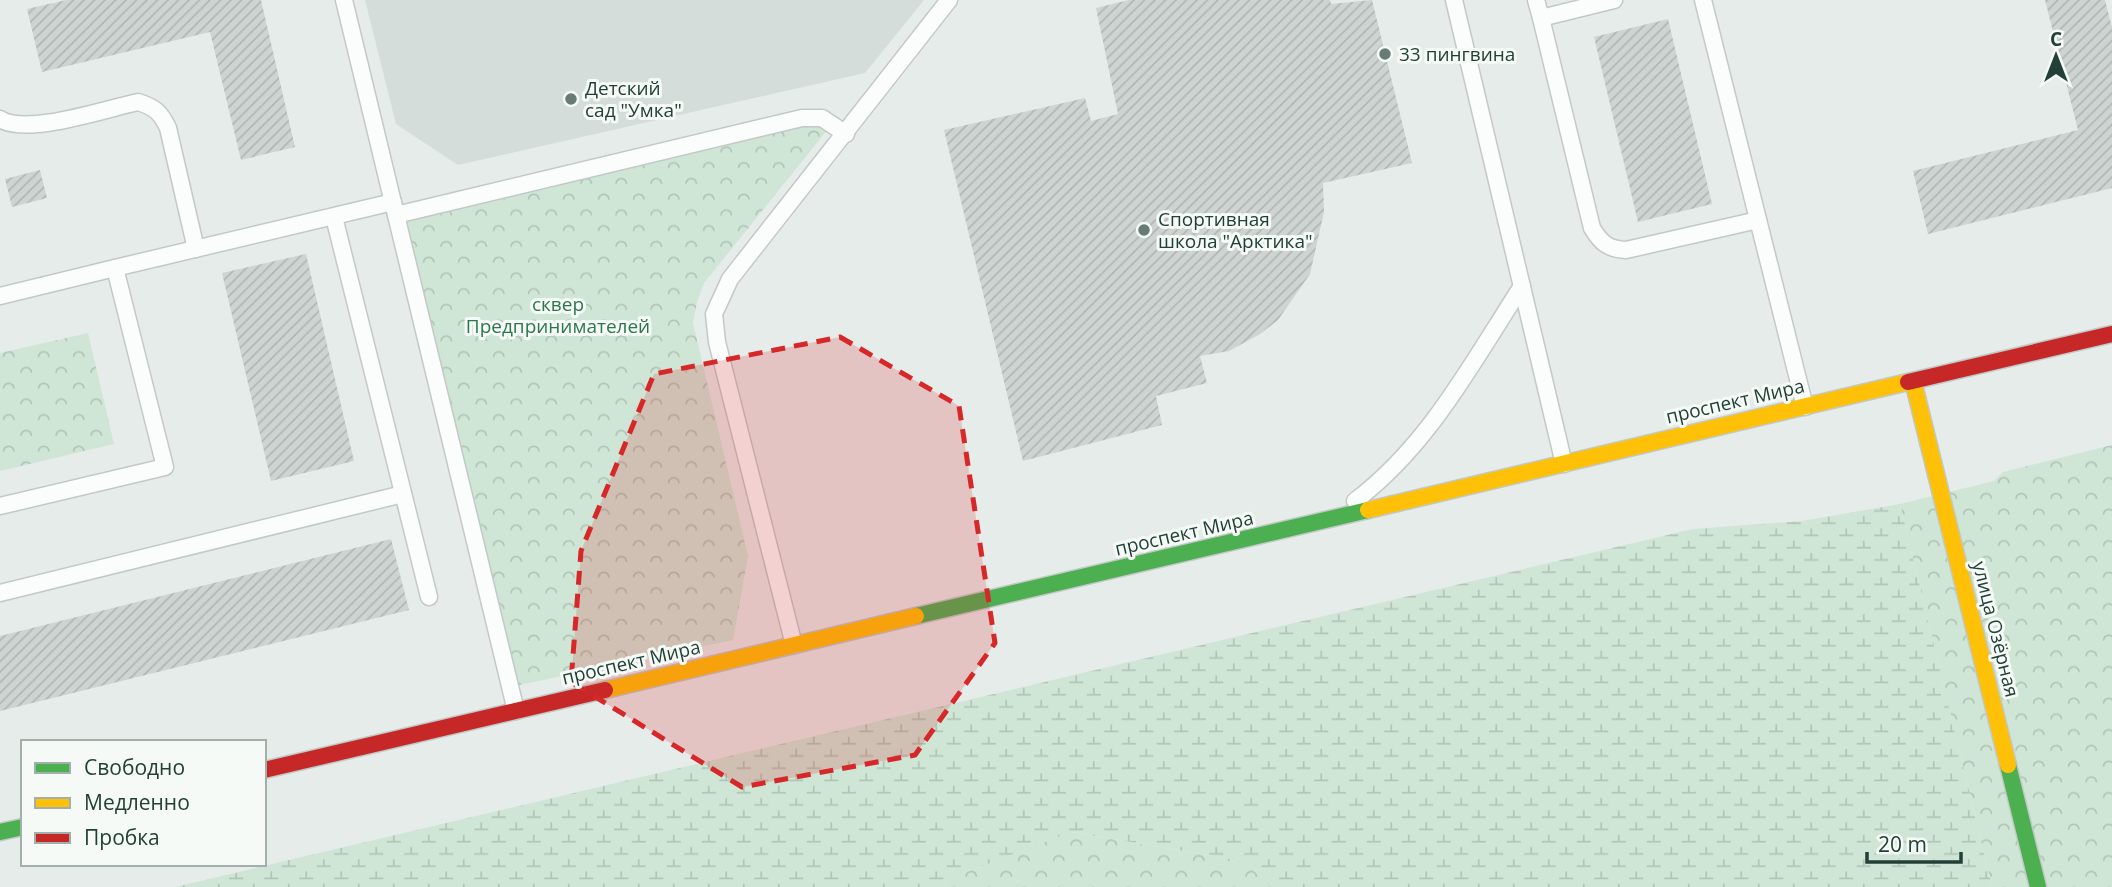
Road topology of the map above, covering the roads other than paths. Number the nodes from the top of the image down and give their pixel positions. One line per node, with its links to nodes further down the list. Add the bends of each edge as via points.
1 (344, 0): 10 (lane)
2 (949, 0): 9 (lane)
3 (1454, 0): 15 (lane)
4 (1536, 0): 7 (lane)
5 (1614, 0): 7 (lane)
6 (1703, 0): 12 (lane)
7 (1541, 18): 12 (lane, via 1592,228 1599,241 1611,249 1626,250)
8 (0, 118): 13 (lane, via 10,125 31,125 138,102 151,105 168,128)
9 (846, 134): 10 (lane, via 822,118 802,118); 26 (lane, via 730,279 714,314 717,342)
10 (394, 208): 11 (lane); 27 (lane)
11 (334, 217): 13 (lane); 21 (lane)
12 (1758, 220): 19 (lane)
13 (196, 249): 14 (lane)
14 (115, 268): 16 (lane); 22 (lane, via 164,467)
15 (1521, 286): 20 (lane); 23 (lane, via 1437,418 1409,453)
16 (0, 296)
17 (2112, 334): 18 (main road, проспект Мира)
18 (1913, 381): 19 (main road, проспект Мира); 31 (main road, улица Озёрная)
19 (1805, 407): 20 (main road, проспект Мира)
20 (1564, 464): 23 (main road, проспект Мира)
21 (403, 494): 24 (lane); 25 (lane)
22 (0, 506)
23 (1331, 520): 26 (main road, проспект Мира)
24 (0, 593)
25 (429, 597)
26 (794, 645): 27 (main road, проспект Мира)
27 (516, 710): 28 (main road, проспект Мира)
28 (266, 770)
29 (21, 827): 30 (main road)
30 (0, 832)
31 (2039, 887)

